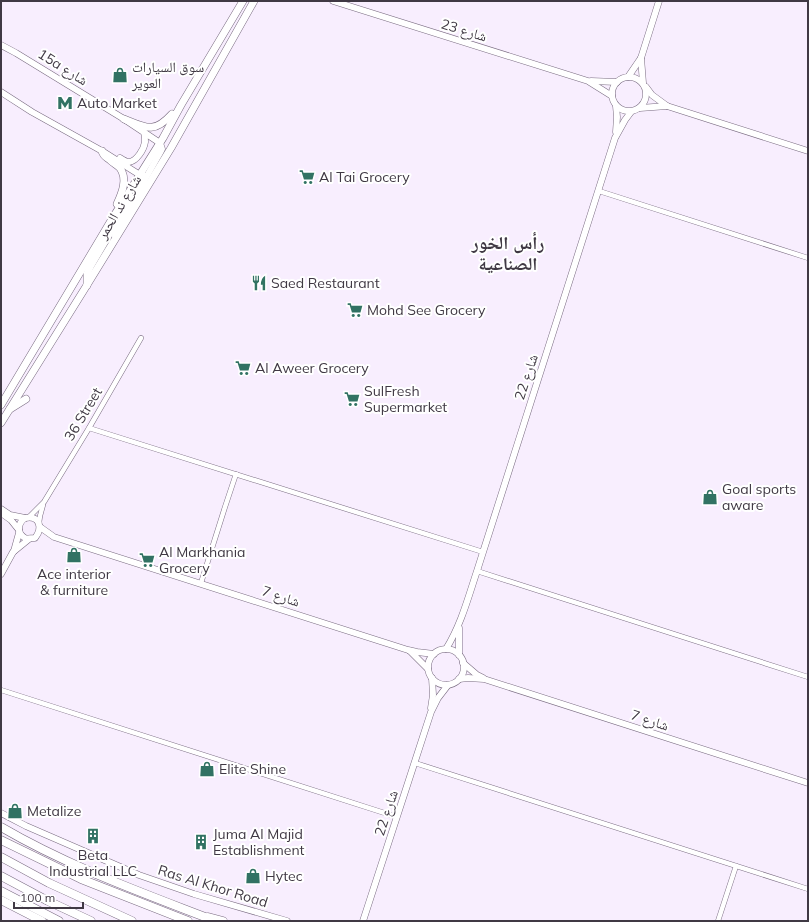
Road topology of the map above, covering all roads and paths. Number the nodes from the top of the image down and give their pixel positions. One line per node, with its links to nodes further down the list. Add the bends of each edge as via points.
1 (243, 1): 10 (main road, شارع ند الحمر)
2 (254, 1): 5 (main road); 6 (main road, شارع ند الحمر)
3 (333, 1): 12 (street, شارع 23)
4 (659, 1): 9 (street)
5 (256, 9)
6 (230, 44): 8 (main road); 26 (main road, شارع ند الحمر)
7 (1, 45): 22 (street, 15a شارع)
8 (230, 55)
9 (641, 58): 11 (street); 14 (street)
10 (199, 75): 17 (main road, شارع ند الحمر); 26 (main road, via 194,90 163,142 165,148)
11 (628, 77): 13 (street); 14 (street, via 639,79)
12 (588, 81): 13 (street, شارع 23); 16 (street, شارع 23)
13 (617, 82): 16 (street)
14 (644, 85): 19 (street); 20 (street, via 647,95)
15 (1, 92): 27 (street)
16 (612, 96): 18 (street)
17 (181, 105): 22 (main road, via 165,122 155,127 144,127); 25 (main road, شارع ند الحمر)
18 (616, 106): 21 (street); 24 (street, شارع 22)
19 (667, 106): 20 (street); 28 (street)
20 (640, 108): 21 (street)
21 (631, 112): 24 (street, شارع 22)
22 (124, 119): 23 (street, 15a شارع)
23 (144, 132): 25 (street, 15a شارع); 27 (street, via 143,147 133,161 125,161)
24 (615, 138): 31 (street, شارع 22)
25 (160, 143): 29 (main road, شارع ند الحمر)
26 (171, 148): 29 (main road, شارع ند الحمر)
27 (102, 151): 29 (street); 32 (main road, via 105,157 120,168 124,178 122,192)
28 (808, 152)
29 (147, 176): 30 (main road, شارع ند الحمر); 34 (main road, شارع ند الحمر, via 115,239)
30 (132, 186): 32 (main road, شارع ند الحمر); 34 (main road, via 135,190 88,270)
31 (599, 190): 33 (street); 51 (street, شارع 22)
32 (112, 219): 37 (main road, شارع ند الحمر)
33 (808, 258)
34 (87, 285): 38 (main road, شارع ند الحمر)
35 (141, 338): 40 (street, 36 Street)
36 (26, 399): 38 (main road)
37 (1, 405)
38 (8, 410): 39 (main road, شارع ند الحمر)
39 (1, 423)
40 (89, 428): 41 (street); 42 (street, 36 Street)
41 (236, 474): 51 (street); 54 (street)
42 (44, 502): 45 (street, 36 Street); 46 (street, 36 Street)
43 (1, 509): 45 (street)
44 (1, 513): 47 (street, via 11,520)
45 (27, 518): 46 (street, via 35,519); 47 (street, via 20,523)
46 (40, 526): 48 (street, شارع 7); 49 (street, via 40,531)
47 (19, 531): 49 (street, via 22,536); 50 (street)
48 (54, 537): 49 (street, شارع 7); 54 (street, شارع 7)
49 (32, 538): 50 (street)
50 (13, 552): 53 (street)
51 (483, 552): 52 (street, شارع 22)
52 (477, 572): 55 (street, شارع 22); 62 (street)
53 (1, 574)
54 (201, 583): 57 (street, شارع 7)
55 (460, 622): 56 (street, شارع 22); 59 (street, شارع 22)
56 (446, 649): 58 (street); 59 (street)
57 (408, 650): 58 (street, شارع 7); 61 (street)
58 (434, 654): 61 (street, via 430,658)
59 (459, 655): 60 (street)
60 (463, 663): 64 (street, via 464,669); 65 (street, شارع 7)
61 (428, 669): 63 (street)
62 (808, 677)
63 (432, 678): 66 (street); 68 (street, شارع 22)
64 (459, 679): 65 (street, شارع 7); 66 (street)
65 (484, 679): 70 (street, شارع 7)
66 (448, 685): 68 (street, شارع 22)
67 (1, 690): 72 (street)
68 (431, 712): 69 (street, شارع 22)
69 (415, 763): 72 (street, شارع 22); 78 (street)
70 (808, 783)
71 (1, 813): 90 (street, Ras Al Khor Road, via 139,875)
72 (397, 817): 91 (street, شارع 22)
73 (1, 827): 75 (highway)
74 (1, 830): 75 (highway)
75 (19, 837): 83 (highway, via 89,871)
76 (1, 840): 88 (highway, via 97,886)
77 (1, 857): 87 (highway, via 49,883)
78 (736, 866): 80 (street); 92 (street)
79 (1, 876): 86 (highway)
80 (808, 889)
81 (1, 891): 85 (highway)
82 (1, 900): 84 (highway)
83 (209, 919): 89 (highway)
84 (42, 921)
85 (59, 921)
86 (91, 921)
87 (132, 921)
88 (188, 921)
89 (223, 921)
90 (287, 921)
91 (363, 921)
92 (718, 921)

